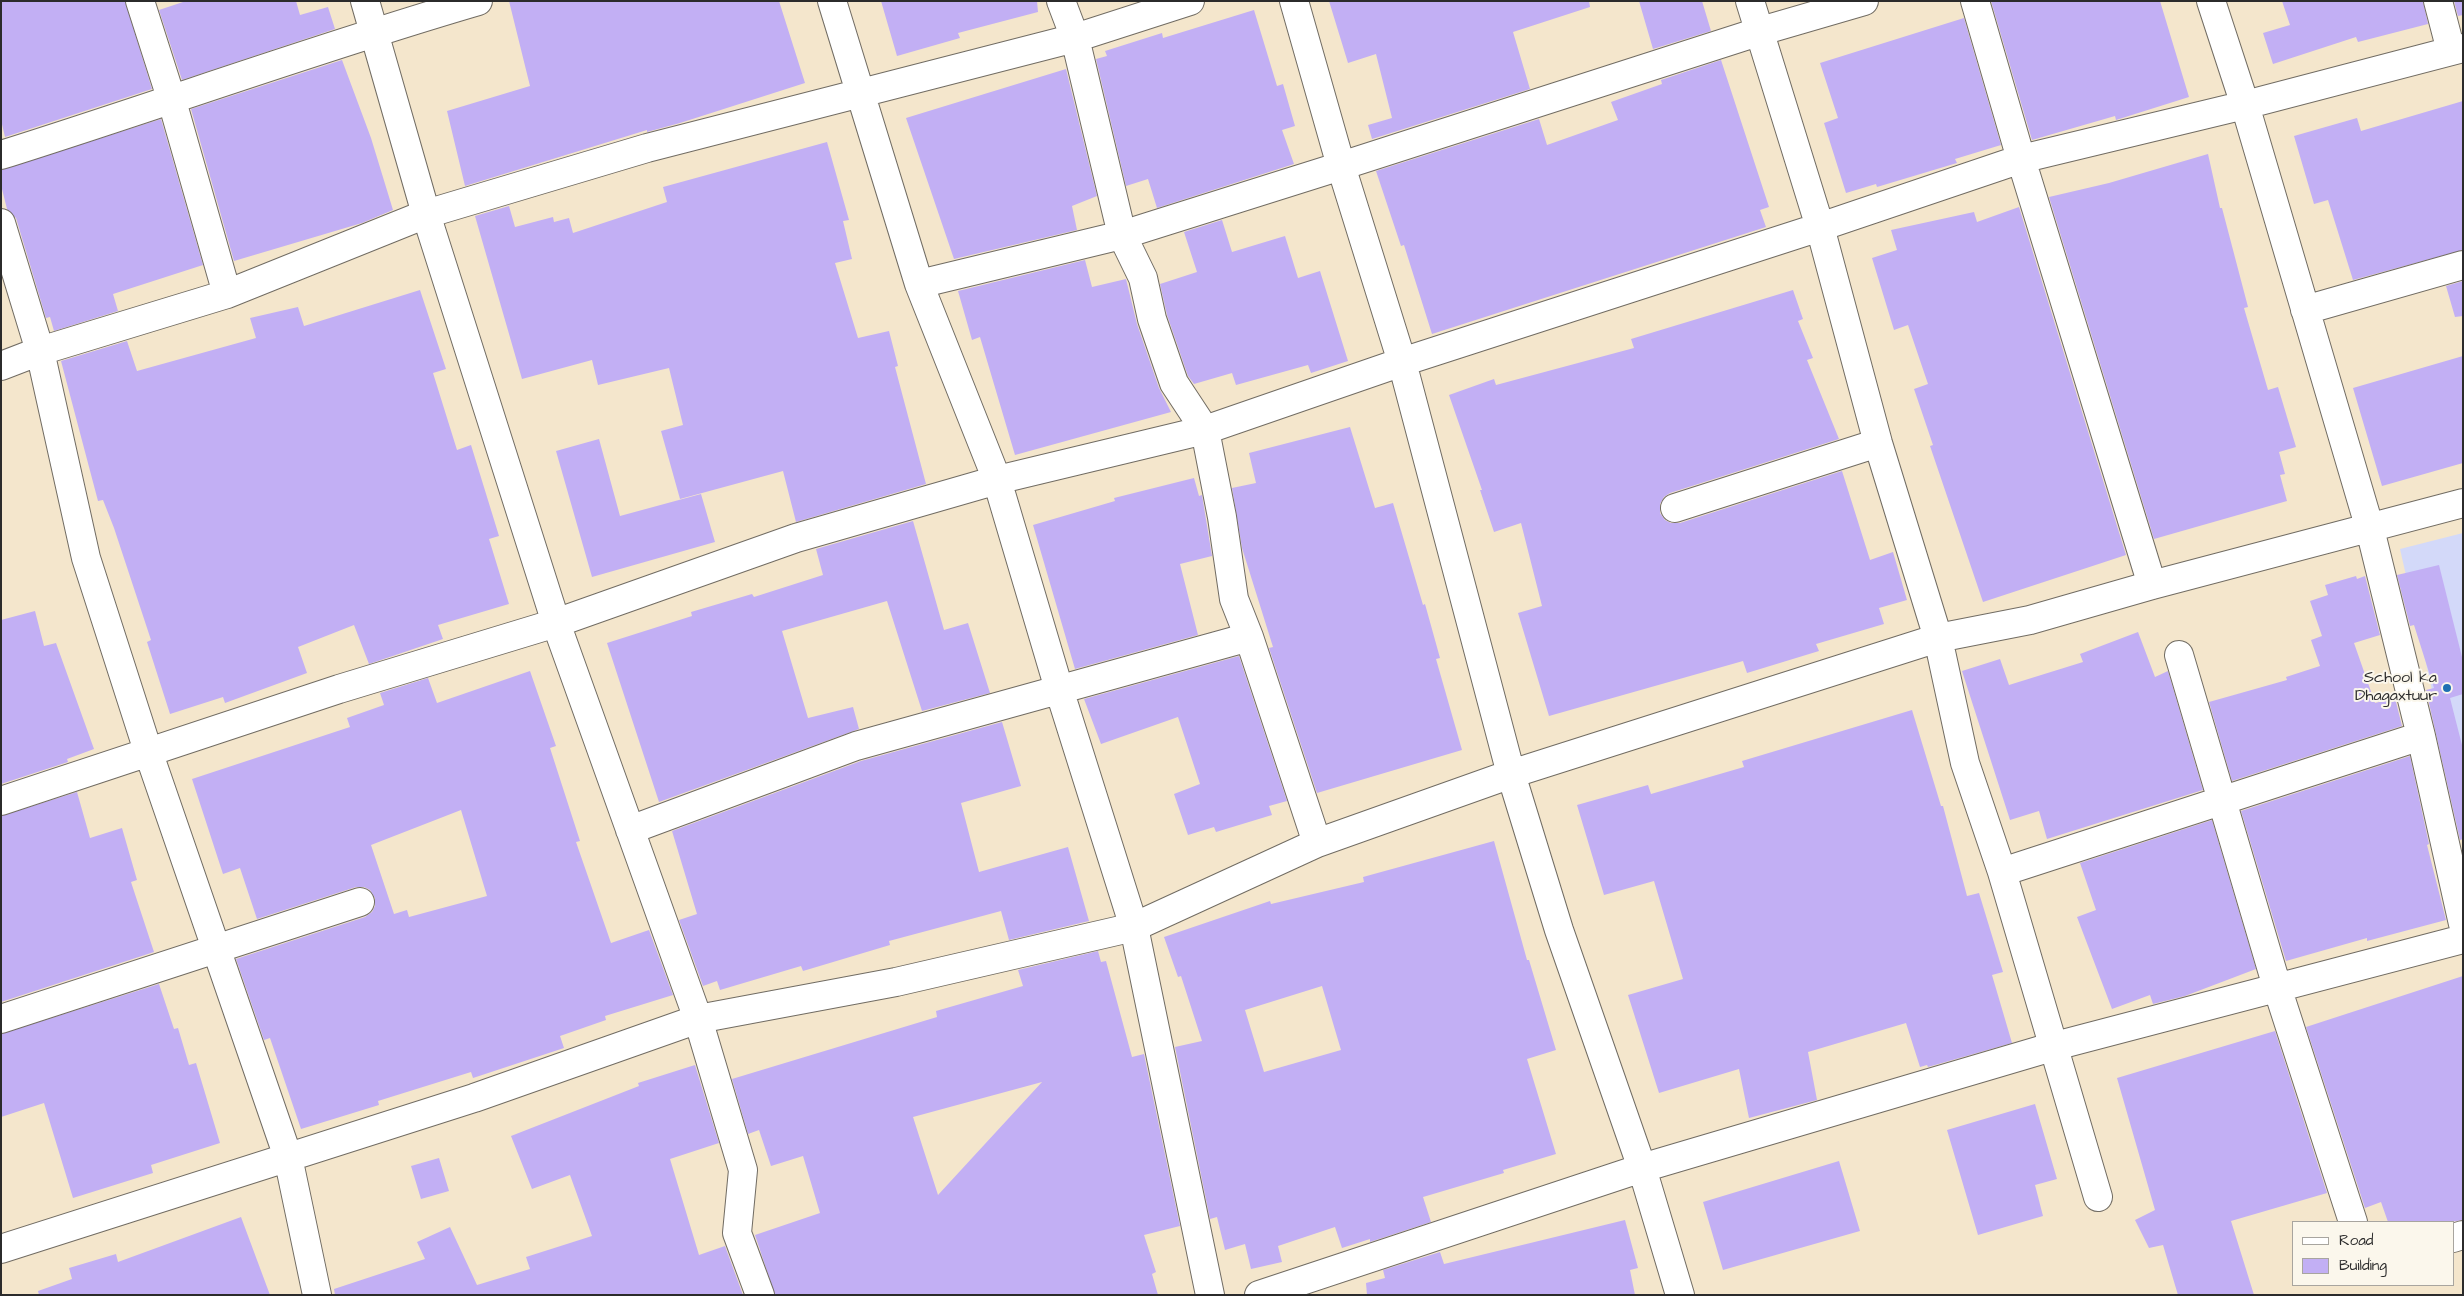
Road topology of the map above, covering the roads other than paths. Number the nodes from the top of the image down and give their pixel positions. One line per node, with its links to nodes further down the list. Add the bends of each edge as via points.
1 (140, 1): 18 (street)
2 (365, 1): 14 (street)
3 (478, 1): 14 (street)
4 (832, 1): 17 (street)
5 (1061, 1): 15 (street)
6 (1190, 1): 15 (street)
7 (1294, 1): 22 (street)
8 (1750, 1): 13 (street)
9 (1864, 1): 13 (street)
10 (1975, 1): 21 (street)
11 (2211, 1): 19 (street)
12 (2438, 1): 16 (street)
13 (1761, 31): 22 (street); 25 (street)
14 (374, 32): 18 (street); 23 (street)
15 (1075, 38): 17 (street); 26 (street)
16 (2457, 50): 19 (street)
17 (860, 93): 23 (street, via 647,148); 28 (street)
18 (172, 101): 20 (street); 29 (street)
19 (2245, 105): 21 (street); 30 (street)
20 (1, 156)
21 (2021, 159): 25 (street); 40 (street)
22 (1342, 166): 26 (street); 32 (street)
23 (426, 214): 29 (street); 41 (street)
24 (1, 223): 31 (street)
25 (1820, 227): 32 (street); 35 (street)
26 (1122, 235): 28 (street); 34 (street, via 1143,278 1152,319 1174,383)
27 (2463, 265): 30 (street)
28 (920, 284): 36 (street)
29 (227, 294): 31 (street)
30 (2305, 310): 39 (street)
31 (40, 351): 33 (street); 47 (street, via 86,558)
32 (1402, 362): 34 (street); 48 (street)
33 (1, 366)
34 (1205, 430): 36 (street); 42 (street, via 1234,599)
35 (1878, 443): 38 (street); 43 (street)
36 (997, 480): 41 (street, via 796,538); 45 (street)
37 (2463, 503): 39 (street)
38 (1675, 508)
39 (2370, 529): 40 (street); 46 (street)
40 (2152, 585): 43 (street, via 2030,620)
41 (556, 623): 47 (street, via 339,688); 51 (street)
42 (1249, 637): 45 (street); 52 (street)
43 (1938, 638): 48 (street); 53 (street, via 1965,763)
44 (2179, 655): 50 (street)
45 (1059, 689): 51 (street, via 856,746); 56 (street)
46 (2421, 736): 50 (street); 55 (street)
47 (148, 751): 49 (street); 58 (street)
48 (1510, 774): 52 (street); 64 (street, via 1559,930)
49 (1, 801)
50 (2223, 801): 53 (street); 59 (street)
51 (630, 830): 61 (street)
52 (1317, 842): 56 (street)
53 (2002, 872): 62 (street)
54 (360, 902): 58 (street)
55 (2463, 924)
56 (1134, 927): 61 (street, via 896,982); 70 (street)
57 (2463, 939): 59 (street)
58 (215, 948): 60 (street); 63 (street)
59 (2277, 987): 62 (street); 66 (street)
60 (1, 1019)
61 (698, 1019): 63 (street, via 474,1098); 69 (street, via 743,1170 737,1233)
62 (2055, 1046): 64 (street); 65 (street)
63 (288, 1157): 67 (street); 68 (street)
64 (1642, 1168): 71 (street); 72 (street)
65 (2098, 1197)
66 (2353, 1221)
67 (1, 1249)
68 (317, 1295)
69 (760, 1295)
70 (1210, 1295)
71 (1259, 1295)
72 (1680, 1295)

